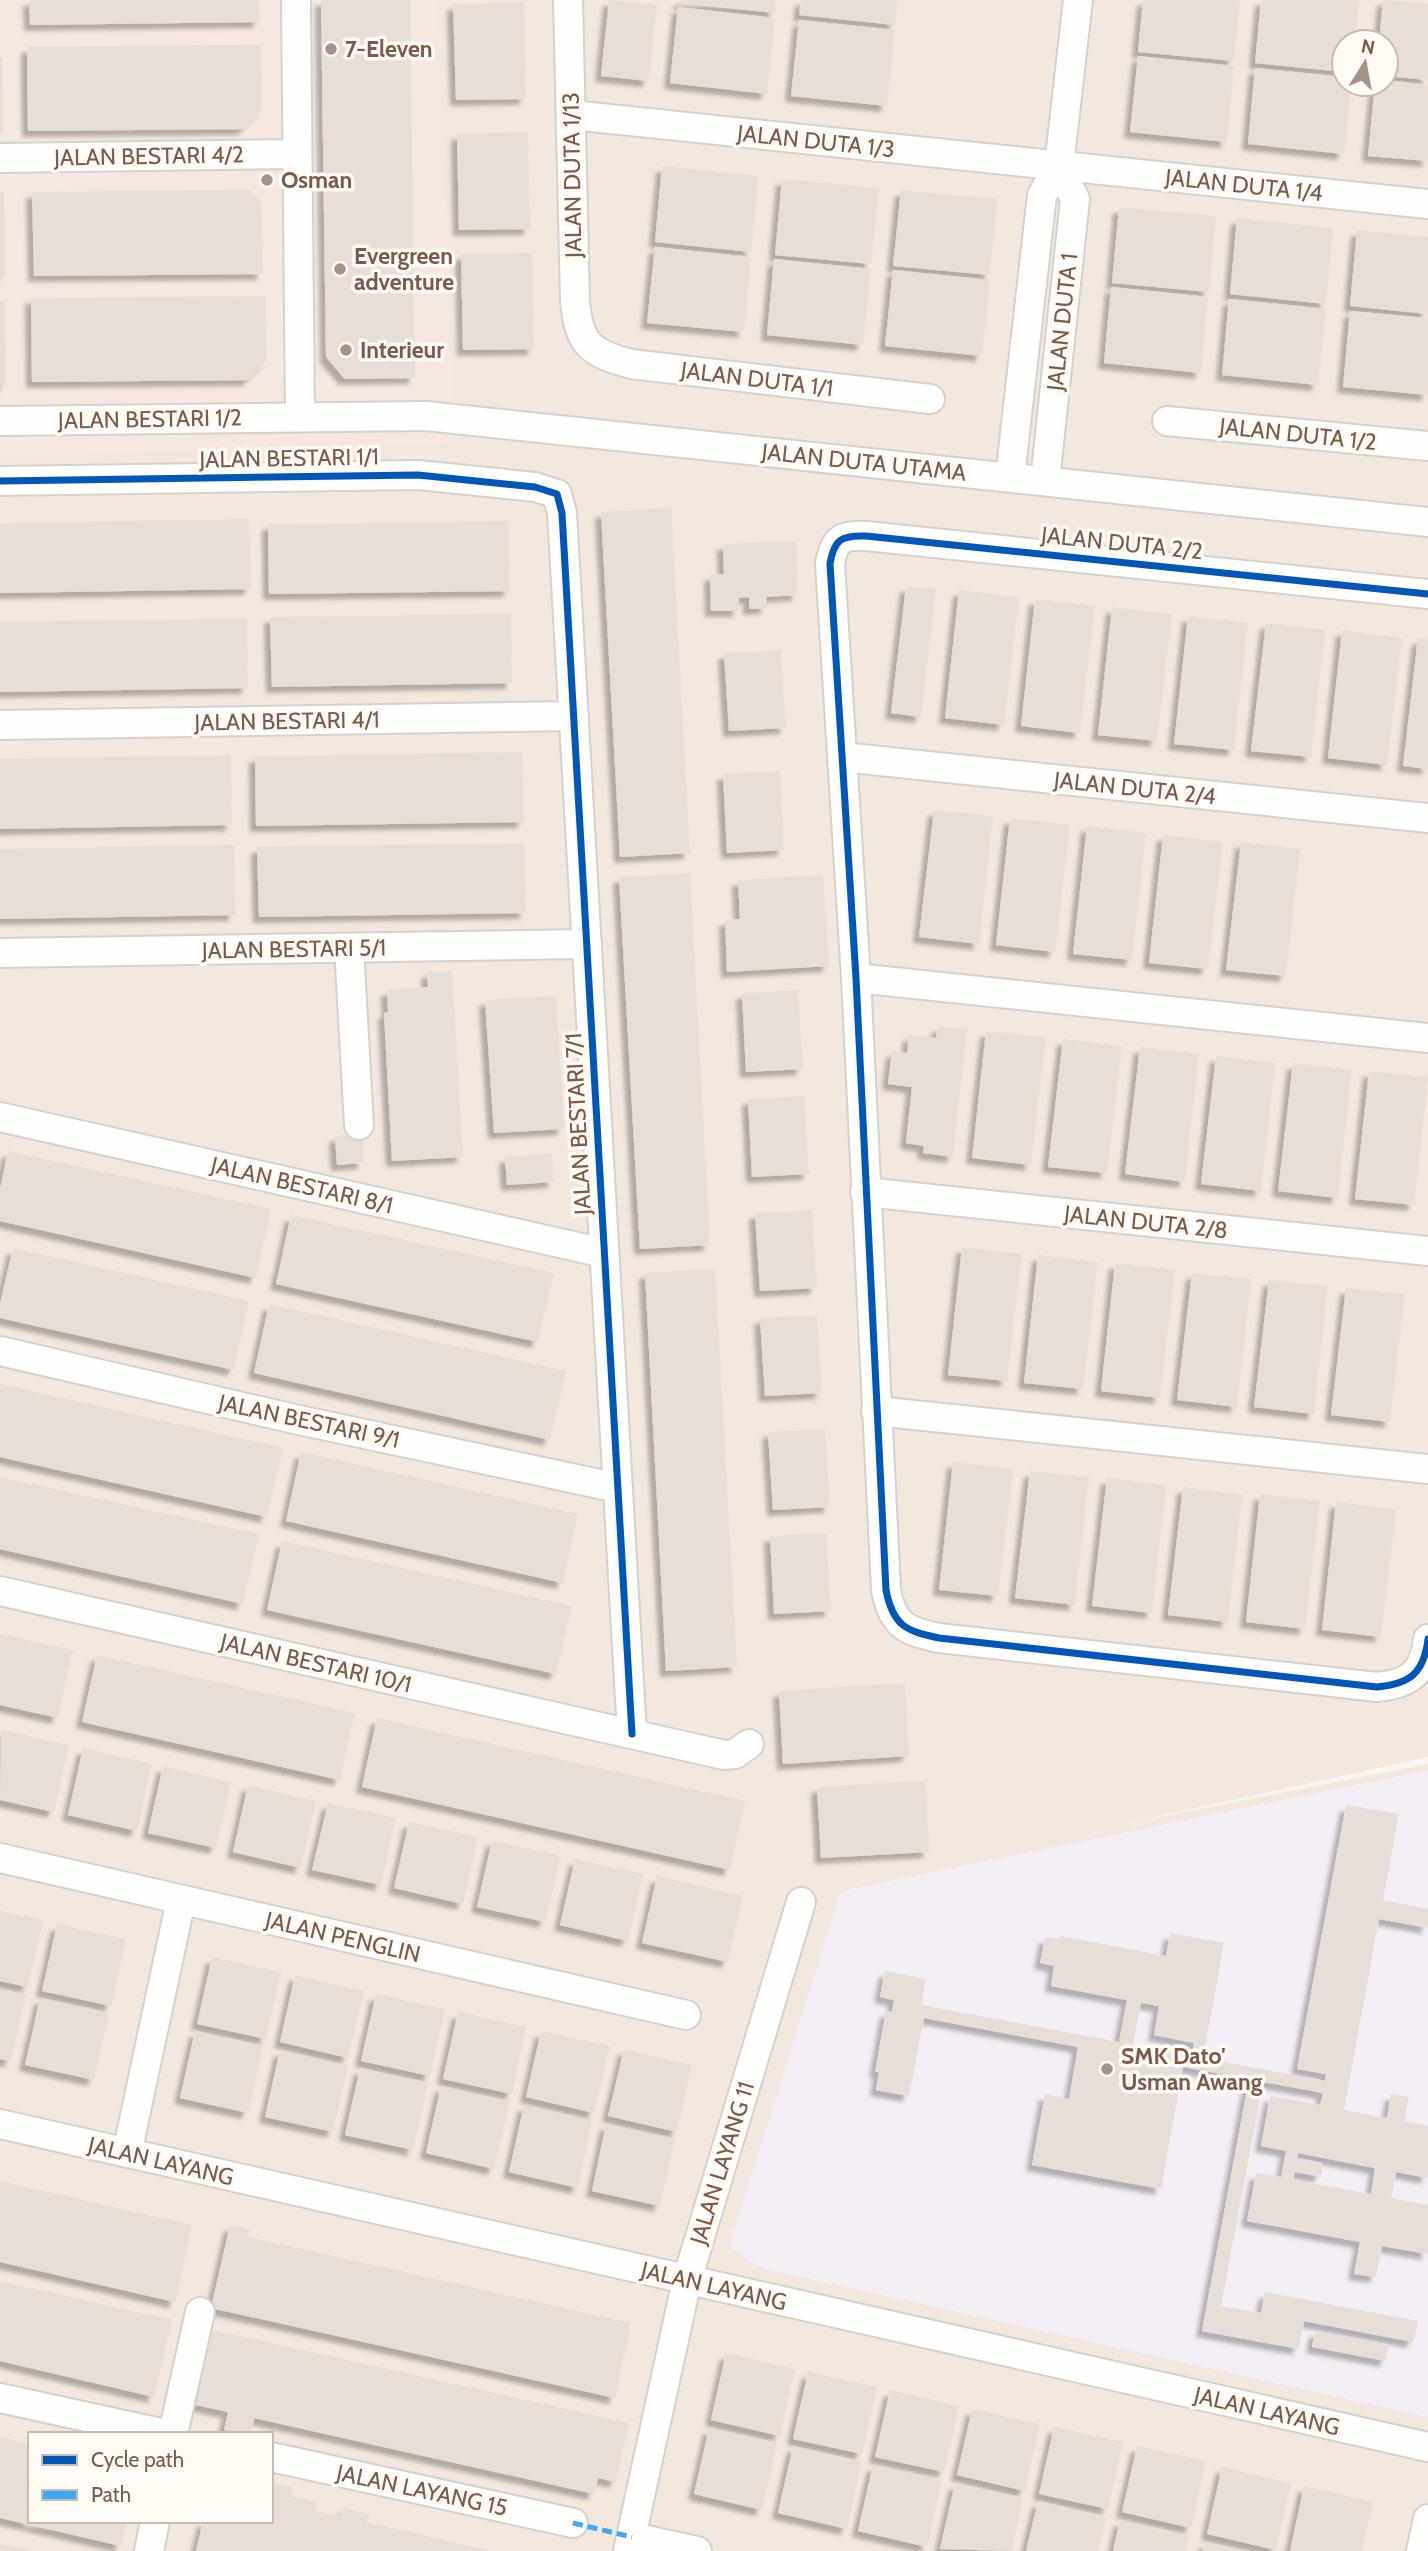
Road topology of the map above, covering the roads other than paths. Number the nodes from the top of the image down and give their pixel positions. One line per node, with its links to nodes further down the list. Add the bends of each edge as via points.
1 (296, 0): 5 (street)
2 (568, 0): 4 (street, JALAN DUTA 1/13)
3 (1078, 0): 7 (street, JALAN DUTA 1)
4 (572, 115): 7 (street, JALAN DUTA 1/3); 9 (street, JALAN DUTA 1/13, via 575,301 577,327)
5 (298, 154): 6 (street, JALAN BESTARI 4/2); 11 (street)
6 (0, 158)
7 (1059, 166): 8 (street, JALAN DUTA 1/4); 15 (street, JALAN DUTA 1, via 1042,195); 17 (street, JALAN DUTA 1, via 1075,198)
8 (1428, 204)
9 (588, 347): 10 (street, JALAN DUTA 1/1, via 631,364)
10 (930, 399)
11 (300, 417): 12 (street, JALAN BESTARI 1/2); 15 (street, JALAN DUTA UTAMA, via 426,416)
12 (0, 421)
13 (1167, 421): 14 (street, JALAN DUTA 1/2)
14 (1428, 446)
15 (1010, 477): 17 (street, JALAN DUTA UTAMA)
16 (0, 481): 18 (street, JALAN BESTARI 1/1, via 418,475 547,489 557,494)
17 (1045, 481): 19 (street, JALAN DUTA UTAMA)
18 (562, 513): 21 (street, JALAN BESTARI 7/1)
19 (1428, 522)
20 (1428, 594): 23 (street, JALAN DUTA 2/2, via 851,536 838,541 830,564)
21 (574, 716): 22 (street, JALAN BESTARI 4/1); 25 (street, JALAN BESTARI 7/1)
22 (0, 724)
23 (842, 757): 24 (street, JALAN DUTA 2/4); 28 (street)
24 (1428, 818)
25 (587, 944): 26 (street, JALAN BESTARI 5/1); 34 (street, JALAN BESTARI 7/1)
26 (349, 948): 27 (street, JALAN BESTARI 5/1); 31 (street)
27 (0, 953)
28 (856, 978): 29 (street); 32 (street)
29 (1428, 1038)
30 (0, 1117): 34 (street, JALAN BESTARI 8/1)
31 (359, 1125)
32 (865, 1192): 33 (street, JALAN DUTA 2/8); 36 (street)
33 (1428, 1251)
34 (604, 1253): 38 (street, JALAN BESTARI 7/1)
35 (0, 1351): 38 (street, JALAN BESTARI 9/1)
36 (876, 1411): 37 (street); 40 (street, via 889,1608 898,1623 916,1633 1377,1687 1408,1680 1426,1656)
37 (1428, 1469)
38 (618, 1488): 41 (street, JALAN BESTARI 7/1)
39 (0, 1591): 41 (street, JALAN BESTARI 10/1)
40 (1428, 1639)
41 (632, 1734): 42 (street, JALAN BESTARI 10/1, via 724,1755 735,1754)
42 (749, 1744)
43 (0, 1858): 44 (street, JALAN PENGLIN)
44 (181, 1900): 46 (street, JALAN PENGLIN); 48 (street)
45 (801, 1902): 49 (street, JALAN LAYANG 11)
46 (686, 2015)
47 (0, 2124): 48 (street, JALAN LAYANG)
48 (127, 2153): 49 (street, JALAN LAYANG)
49 (687, 2280): 54 (street, JALAN LAYANG); 59 (street, JALAN LAYANG 11)
50 (200, 2312): 53 (street)
51 (0, 2398): 52 (street)
52 (156, 2432)
53 (173, 2432)
54 (1428, 2447)
55 (273, 2457): 58 (street, JALAN LAYANG 15)
56 (1428, 2519): 62 (street)
57 (155, 2523): 60 (street)
58 (573, 2524)
59 (630, 2544): 61 (street)
60 (149, 2551)
61 (697, 2551)
62 (1421, 2551)

